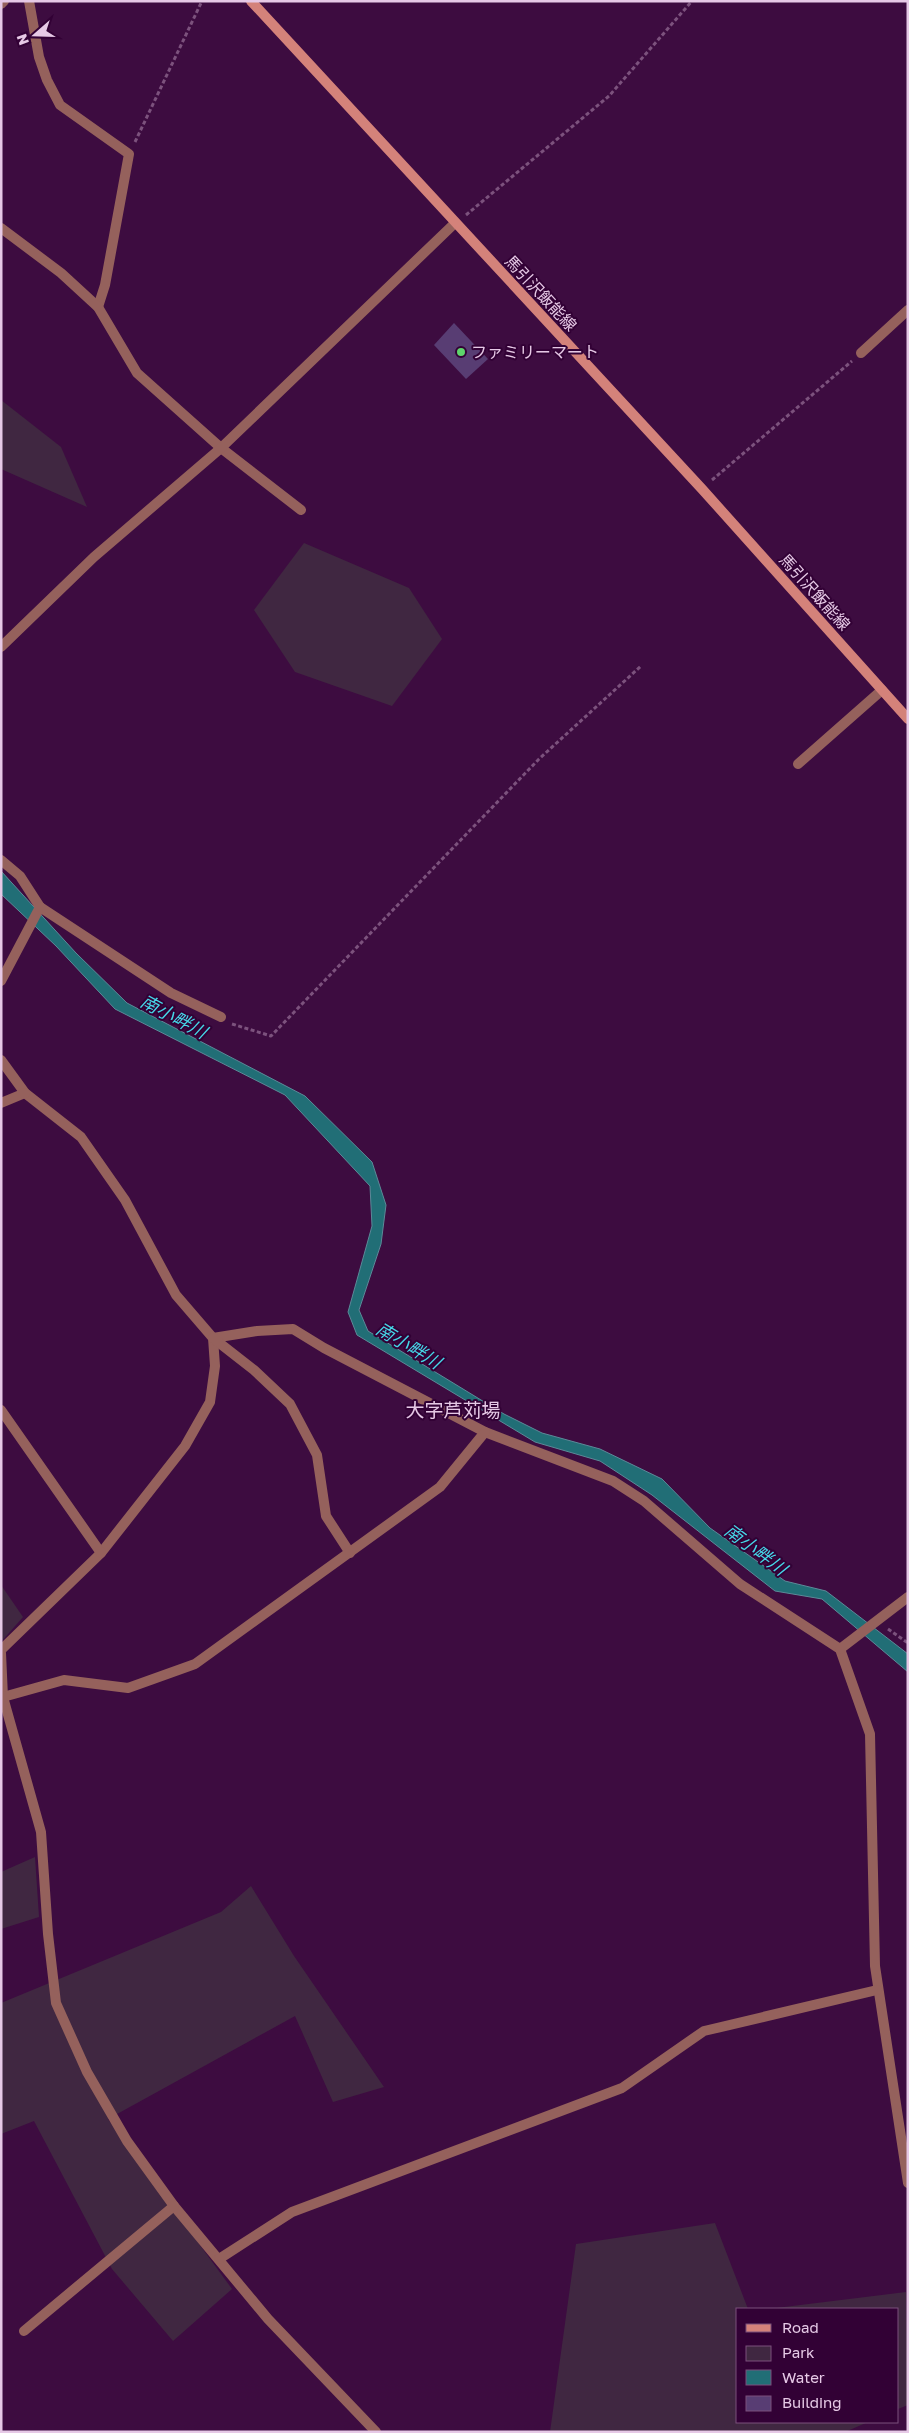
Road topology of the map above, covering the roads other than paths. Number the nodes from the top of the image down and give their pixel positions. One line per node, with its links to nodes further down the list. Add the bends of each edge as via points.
1 (29, 1): 5 (street, via 39,57 60,105 129,154)
2 (251, 1): 3 (main road, 馬引沢飯能線)
3 (455, 223): 8 (street); 11 (main road, 馬引沢飯能線, via 702,489)
4 (1, 228): 5 (street)
5 (98, 307): 8 (street, via 137,373)
6 (908, 310): 7 (street)
7 (861, 353)
8 (221, 448): 9 (street); 10 (street, via 94,557)
9 (301, 510)
10 (1, 647)
11 (882, 690): 12 (main road, 馬引沢飯能線); 13 (street)
12 (908, 719)
13 (798, 764)
14 (1, 860): 15 (street, via 20,876)
15 (40, 907): 16 (street); 17 (street, via 171,993)
16 (1, 981)
17 (221, 1017)
18 (1, 1060): 19 (street)
19 (25, 1093): 20 (street); 21 (street, via 81,1137 125,1200 176,1295)
20 (1, 1103)
21 (213, 1338): 23 (street, via 293,1329); 24 (street, via 215,1366 210,1402 185,1446); 25 (street, via 290,1404 316,1455 326,1516)
22 (1, 1410): 24 (street)
23 (485, 1432): 25 (street, via 440,1487); 27 (street, via 629,1490 740,1584)
24 (101, 1553): 28 (street)
25 (350, 1553): 29 (street, via 195,1664 128,1688 64,1680)
26 (908, 1597): 27 (street)
27 (840, 1649): 30 (street, via 870,1734)
28 (1, 1651): 29 (street)
29 (3, 1697): 32 (street, via 41,1832 56,2003 87,2072 127,2140)
30 (877, 1990): 31 (street); 33 (street, via 704,2031 622,2088 292,2212)
31 (908, 2183)
32 (174, 2206): 33 (street); 34 (street)
33 (219, 2259): 35 (street, via 268,2319)
34 (24, 2331)
35 (376, 2432)

